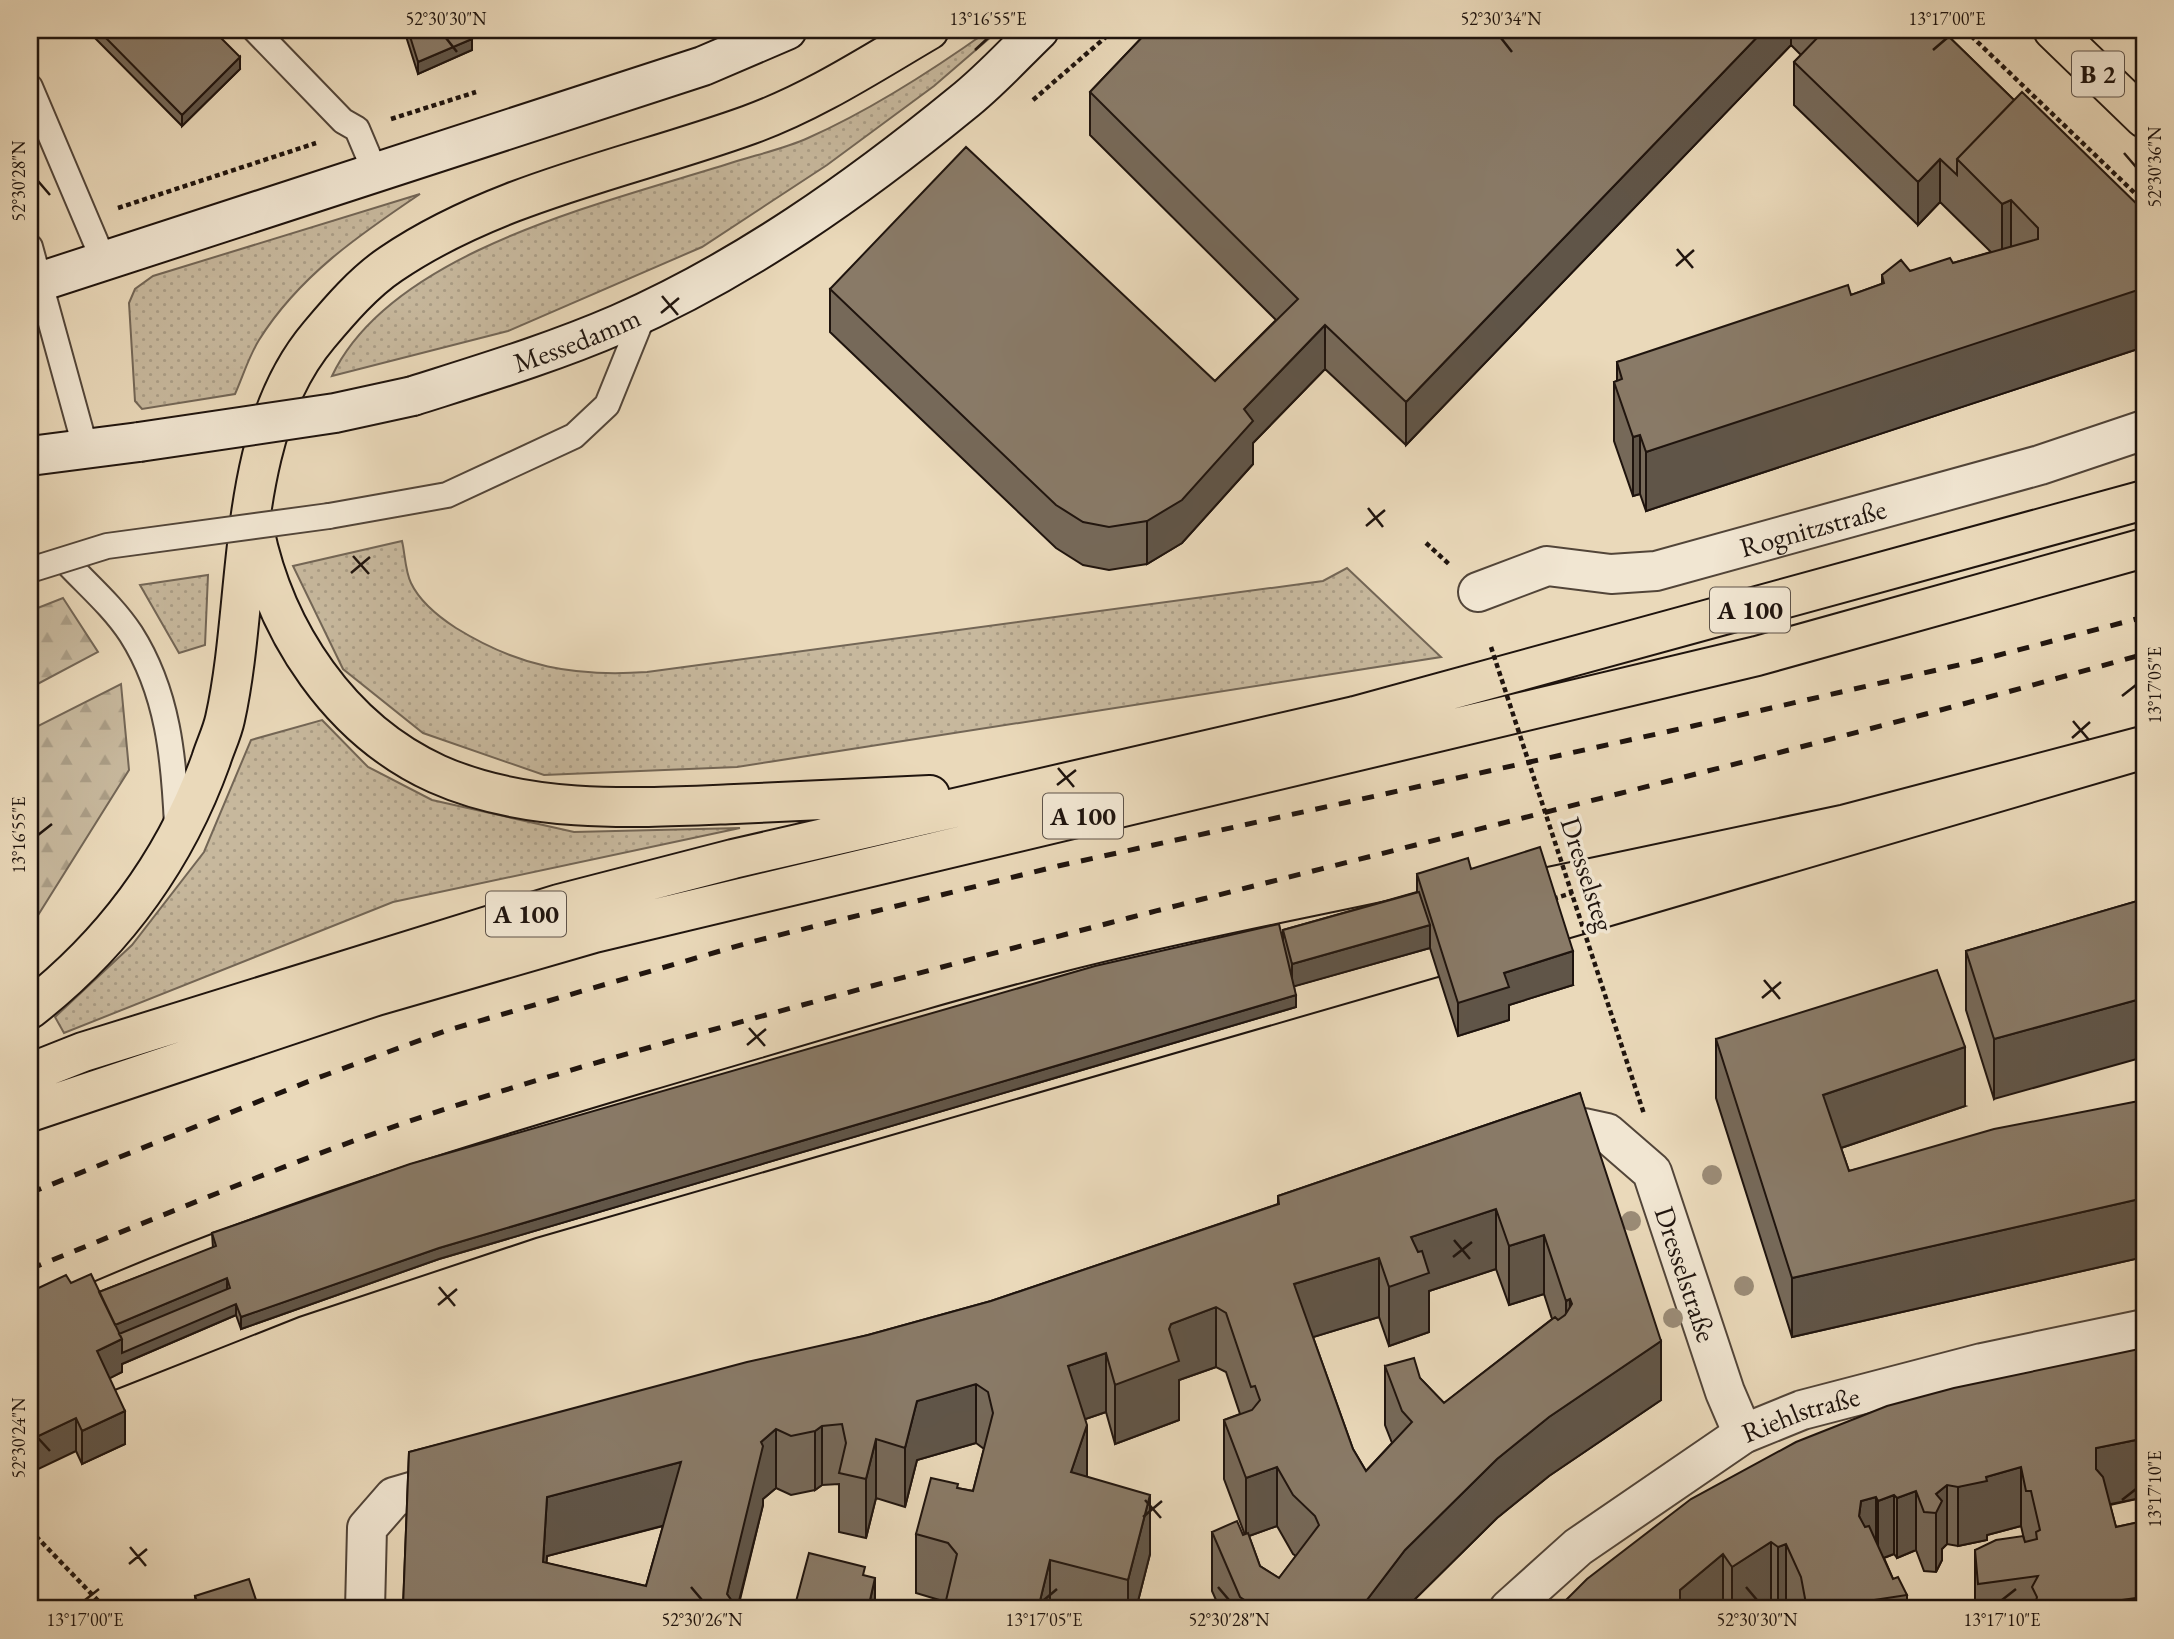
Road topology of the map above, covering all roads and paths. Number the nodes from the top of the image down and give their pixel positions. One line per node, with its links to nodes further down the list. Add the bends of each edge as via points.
1 (254, 30): 10 (lane, via 343,121)
2 (787, 30): 11 (street, via 703,66)
3 (929, 30): 21 (main road, via 809,99 752,124 497,208 440,233 388,266 315,339 283,391)
4 (1040, 30): 16 (street, Messedamm, via 964,102 821,209 768,246)
5 (1965, 30): 12 (path)
6 (2053, 30): 9 (main road, B 2)
7 (30, 88): 14 (lane)
8 (477, 92): 10 (path)
9 (2144, 118)
10 (357, 129): 11 (lane); 13 (path)
11 (376, 174): 14 (street)
12 (2144, 202)
13 (118, 208)
14 (103, 260): 15 (street)
15 (33, 271): 18 (lane)
16 (645, 311): 18 (street, Messedamm, bridge, via 529,359 413,396 335,413); 24 (lane, bridge, via 607,405 574,436 447,495 107,546)
17 (2144, 430): 25 (street, Rognitzstraße, via 2040,465 1656,570 1611,573 1547,566)
18 (86, 450): 19 (street, Messedamm)
19 (30, 456)
20 (2144, 500): 27 (main road, A 100, via 1355,716)
21 (251, 513): 27 (main road, via 282,615 326,687 364,726 438,775 495,793 549,803 628,808); 28 (main road, via 225,720)
22 (2144, 548): 33 (main road, A 100, via 1744,659 594,933 376,996)
23 (69, 565): 28 (lane, via 130,633 151,670 164,705)
24 (30, 570)
25 (1478, 592)
26 (1491, 647): 29 (path, Dresselsteg, bridge)
27 (1032, 789): 32 (main road, A 100, via 559,904 83,1052)
28 (178, 837): 31 (main road, via 103,944)
29 (1572, 893): 30 (path); 34 (path, Dresselsteg, bridge)
30 (1546, 901)
31 (30, 1009)
32 (30, 1073)
33 (30, 1112)
34 (1644, 1114)
35 (1505, 1155): 37 (street, Dresselstraße, via 1584,1128 1607,1133 1652,1172)
36 (2144, 1329): 37 (street, Riehlstraße, via 1905,1383 1802,1410)
37 (1743, 1434): 42 (street, Riehlstraße, via 1578,1547)
38 (492, 1469): 41 (street, via 394,1497 367,1528)
39 (30, 1530): 40 (path)
40 (106, 1609)
41 (365, 1609)
42 (1509, 1609)

